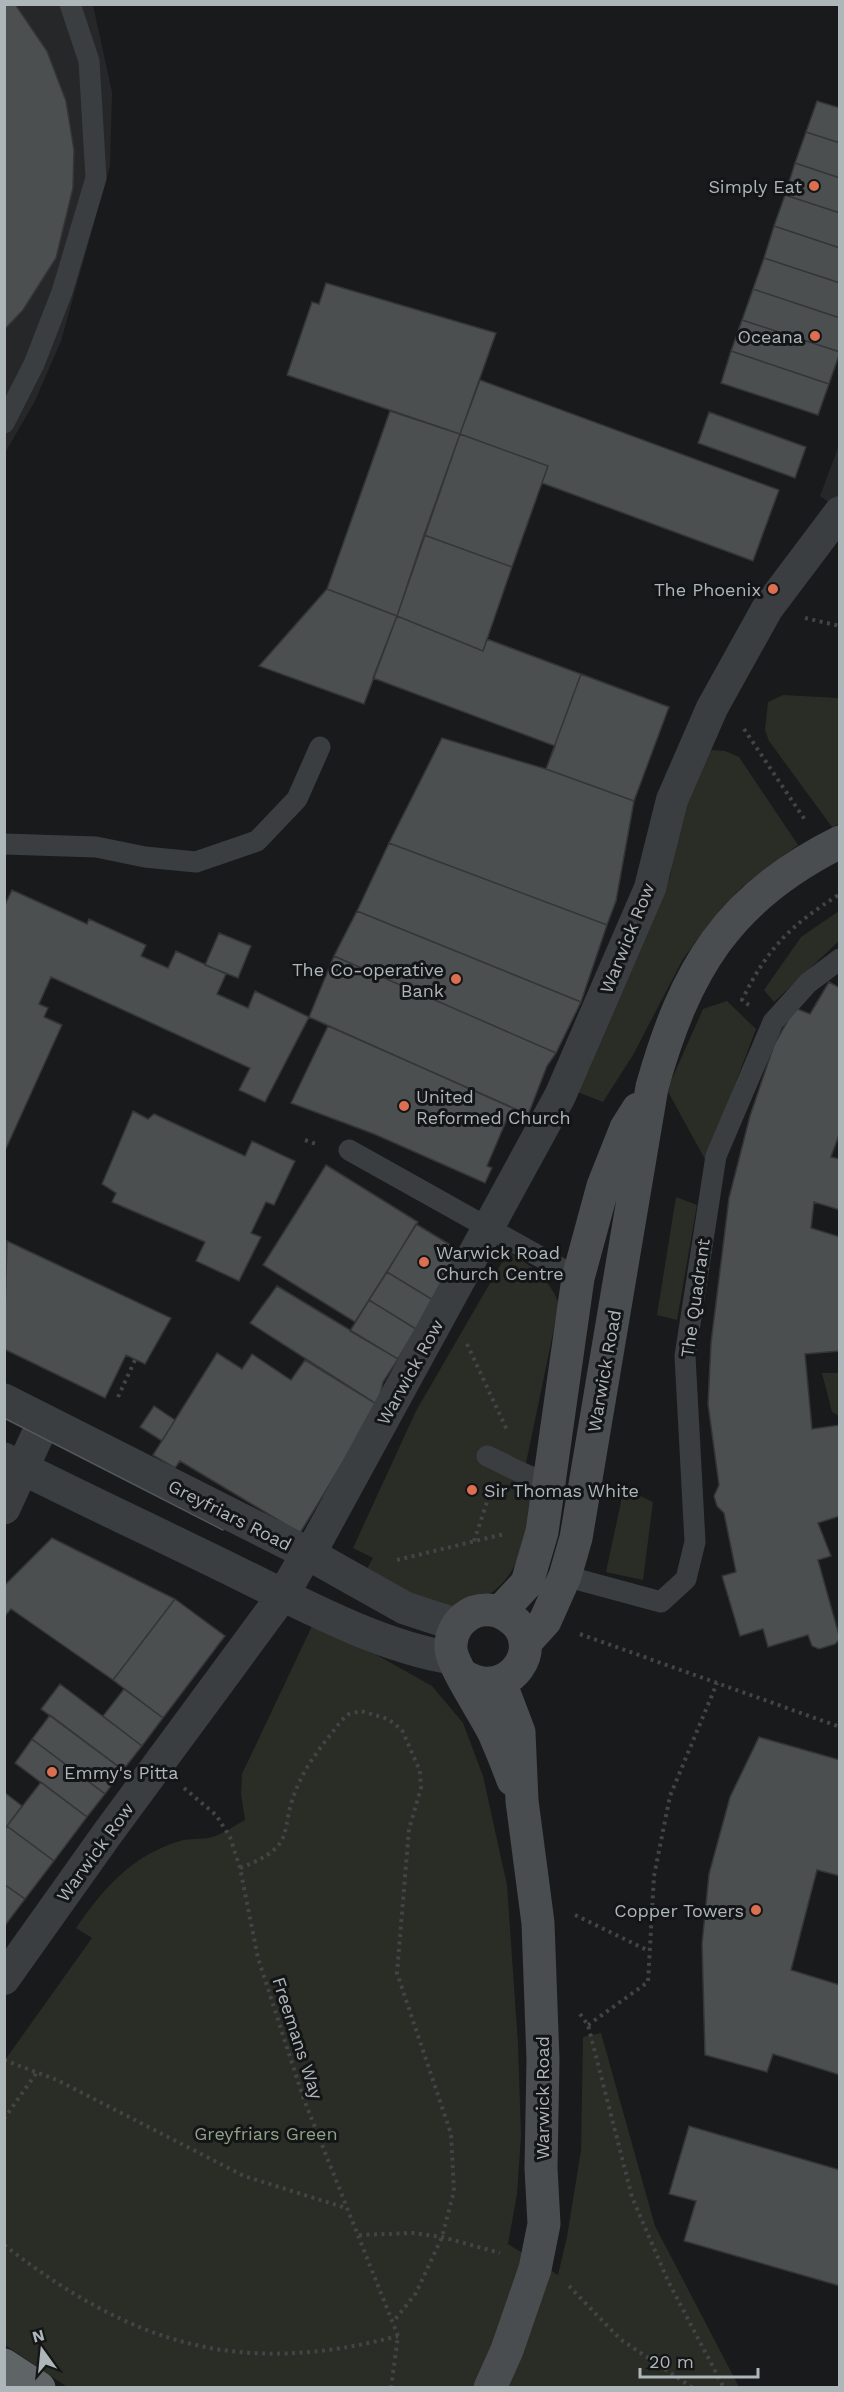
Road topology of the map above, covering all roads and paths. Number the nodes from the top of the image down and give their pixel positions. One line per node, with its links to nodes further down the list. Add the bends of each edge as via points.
1 (69, 4): 2 (lane, via 88,62 96,178 62,292)
2 (34, 364): 3 (lane); 4 (lane)
3 (4, 386)
4 (4, 423)
5 (840, 512): 6 (street, Warwick Row, via 767,609)
6 (715, 702): 9 (path, via 737,717); 15 (street, Warwick Row, via 672,800 650,888 560,1096)
7 (320, 747): 8 (lane, via 297,799 257,840 196,862 96,847)
8 (4, 844)
9 (832, 845): 13 (main road, Warwick Road, via 765,889 714,941 685,991)
10 (840, 894): 12 (path, via 808,914 759,965 742,1000)
11 (840, 959): 12 (lane, The Quadrant, via 808,983)
12 (773, 1022): 30 (lane, The Quadrant, via 716,1156 685,1356 695,1542 686,1579 662,1602)
13 (651, 1087): 16 (main road, Warwick Road, via 626,1128 603,1186); 30 (main road, Warwick Road, via 576,1538)
14 (349, 1150): 15 (lane)
15 (489, 1229): 16 (lane); 17 (street, Warwick Row)
16 (578, 1278): 24 (main road, Warwick Road)
17 (446, 1307): 22 (path, via 460,1328 510,1436); 28 (street, Warwick Row)
18 (135, 1360): 19 (path)
19 (118, 1397)
20 (4, 1400): 21 (street, Greyfriars Road)
21 (45, 1421): 23 (street); 28 (street, Greyfriars Road)
22 (494, 1459): 24 (lane, via 517,1468 530,1479); 27 (path)
23 (13, 1464): 25 (street); 31 (street)
24 (549, 1482): 26 (main road, Warwick Road)
25 (4, 1508)
26 (542, 1532): 27 (path, via 525,1529); 32 (main road, Warwick Road, via 527,1583)
27 (474, 1541): 29 (path)
28 (307, 1553): 31 (street, Warwick Row); 33 (street, Greyfriars Road, via 405,1608)
29 (392, 1562)
30 (564, 1576): 35 (main road, Warwick Road, via 546,1621)
31 (283, 1595): 36 (street, via 394,1644); 40 (street, Warwick Row)
32 (500, 1612): 33 (main road, via 481,1610); 35 (main road, via 519,1627)
33 (457, 1625): 36 (main road, via 451,1641)
34 (573, 1631): 38 (path)
35 (525, 1643): 37 (main road, Warwick Road, via 515,1672)
36 (458, 1667): 37 (main road, via 481,1684); 41 (main road, Warwick Road, via 494,1733)
37 (500, 1682): 41 (main road, Warwick Road, via 519,1732)
38 (717, 1683): 39 (path); 44 (path, via 670,1796 654,1876)
39 (840, 1727)
40 (157, 1767): 42 (path, Freemans Way, via 216,1815 230,1837); 45 (street, Warwick Row)
41 (522, 1801): 62 (main road, Warwick Road, via 532,1858 541,1964 544,2224 535,2269)
42 (240, 1868): 51 (path, Freemans Way, via 258,1958 303,2097); 53 (path, via 265,1858 279,1845 286,1833 289,1806 299,1782 341,1720 361,1711 388,1719 402,1730 420,1771 421,1788 409,1829 398,1973 452,2134 454,2191)
43 (572, 1913): 44 (path)
44 (650, 1952): 47 (path, via 648,1982)
45 (4, 1979)
46 (578, 2012): 47 (path)
47 (588, 2025): 64 (path, via 632,2197 668,2281)
48 (4, 2060): 49 (path)
49 (37, 2072): 50 (path); 51 (path, via 244,2176)
50 (4, 2119)
51 (347, 2208): 52 (path, Freemans Way)
52 (359, 2235): 53 (path, via 413,2233); 57 (path, Freemans Way)
53 (442, 2237): 55 (path); 57 (path, via 416,2293)
54 (4, 2245): 58 (path, via 75,2296 121,2320 196,2347 257,2354 304,2353)
55 (502, 2254)
56 (572, 2287): 63 (path, via 620,2339)
57 (393, 2322): 58 (path, Freemans Way)
58 (398, 2336): 61 (path)
59 (4, 2365): 60 (highway)
60 (39, 2388)
61 (391, 2388)
62 (490, 2388)
63 (693, 2388)
64 (724, 2388)

